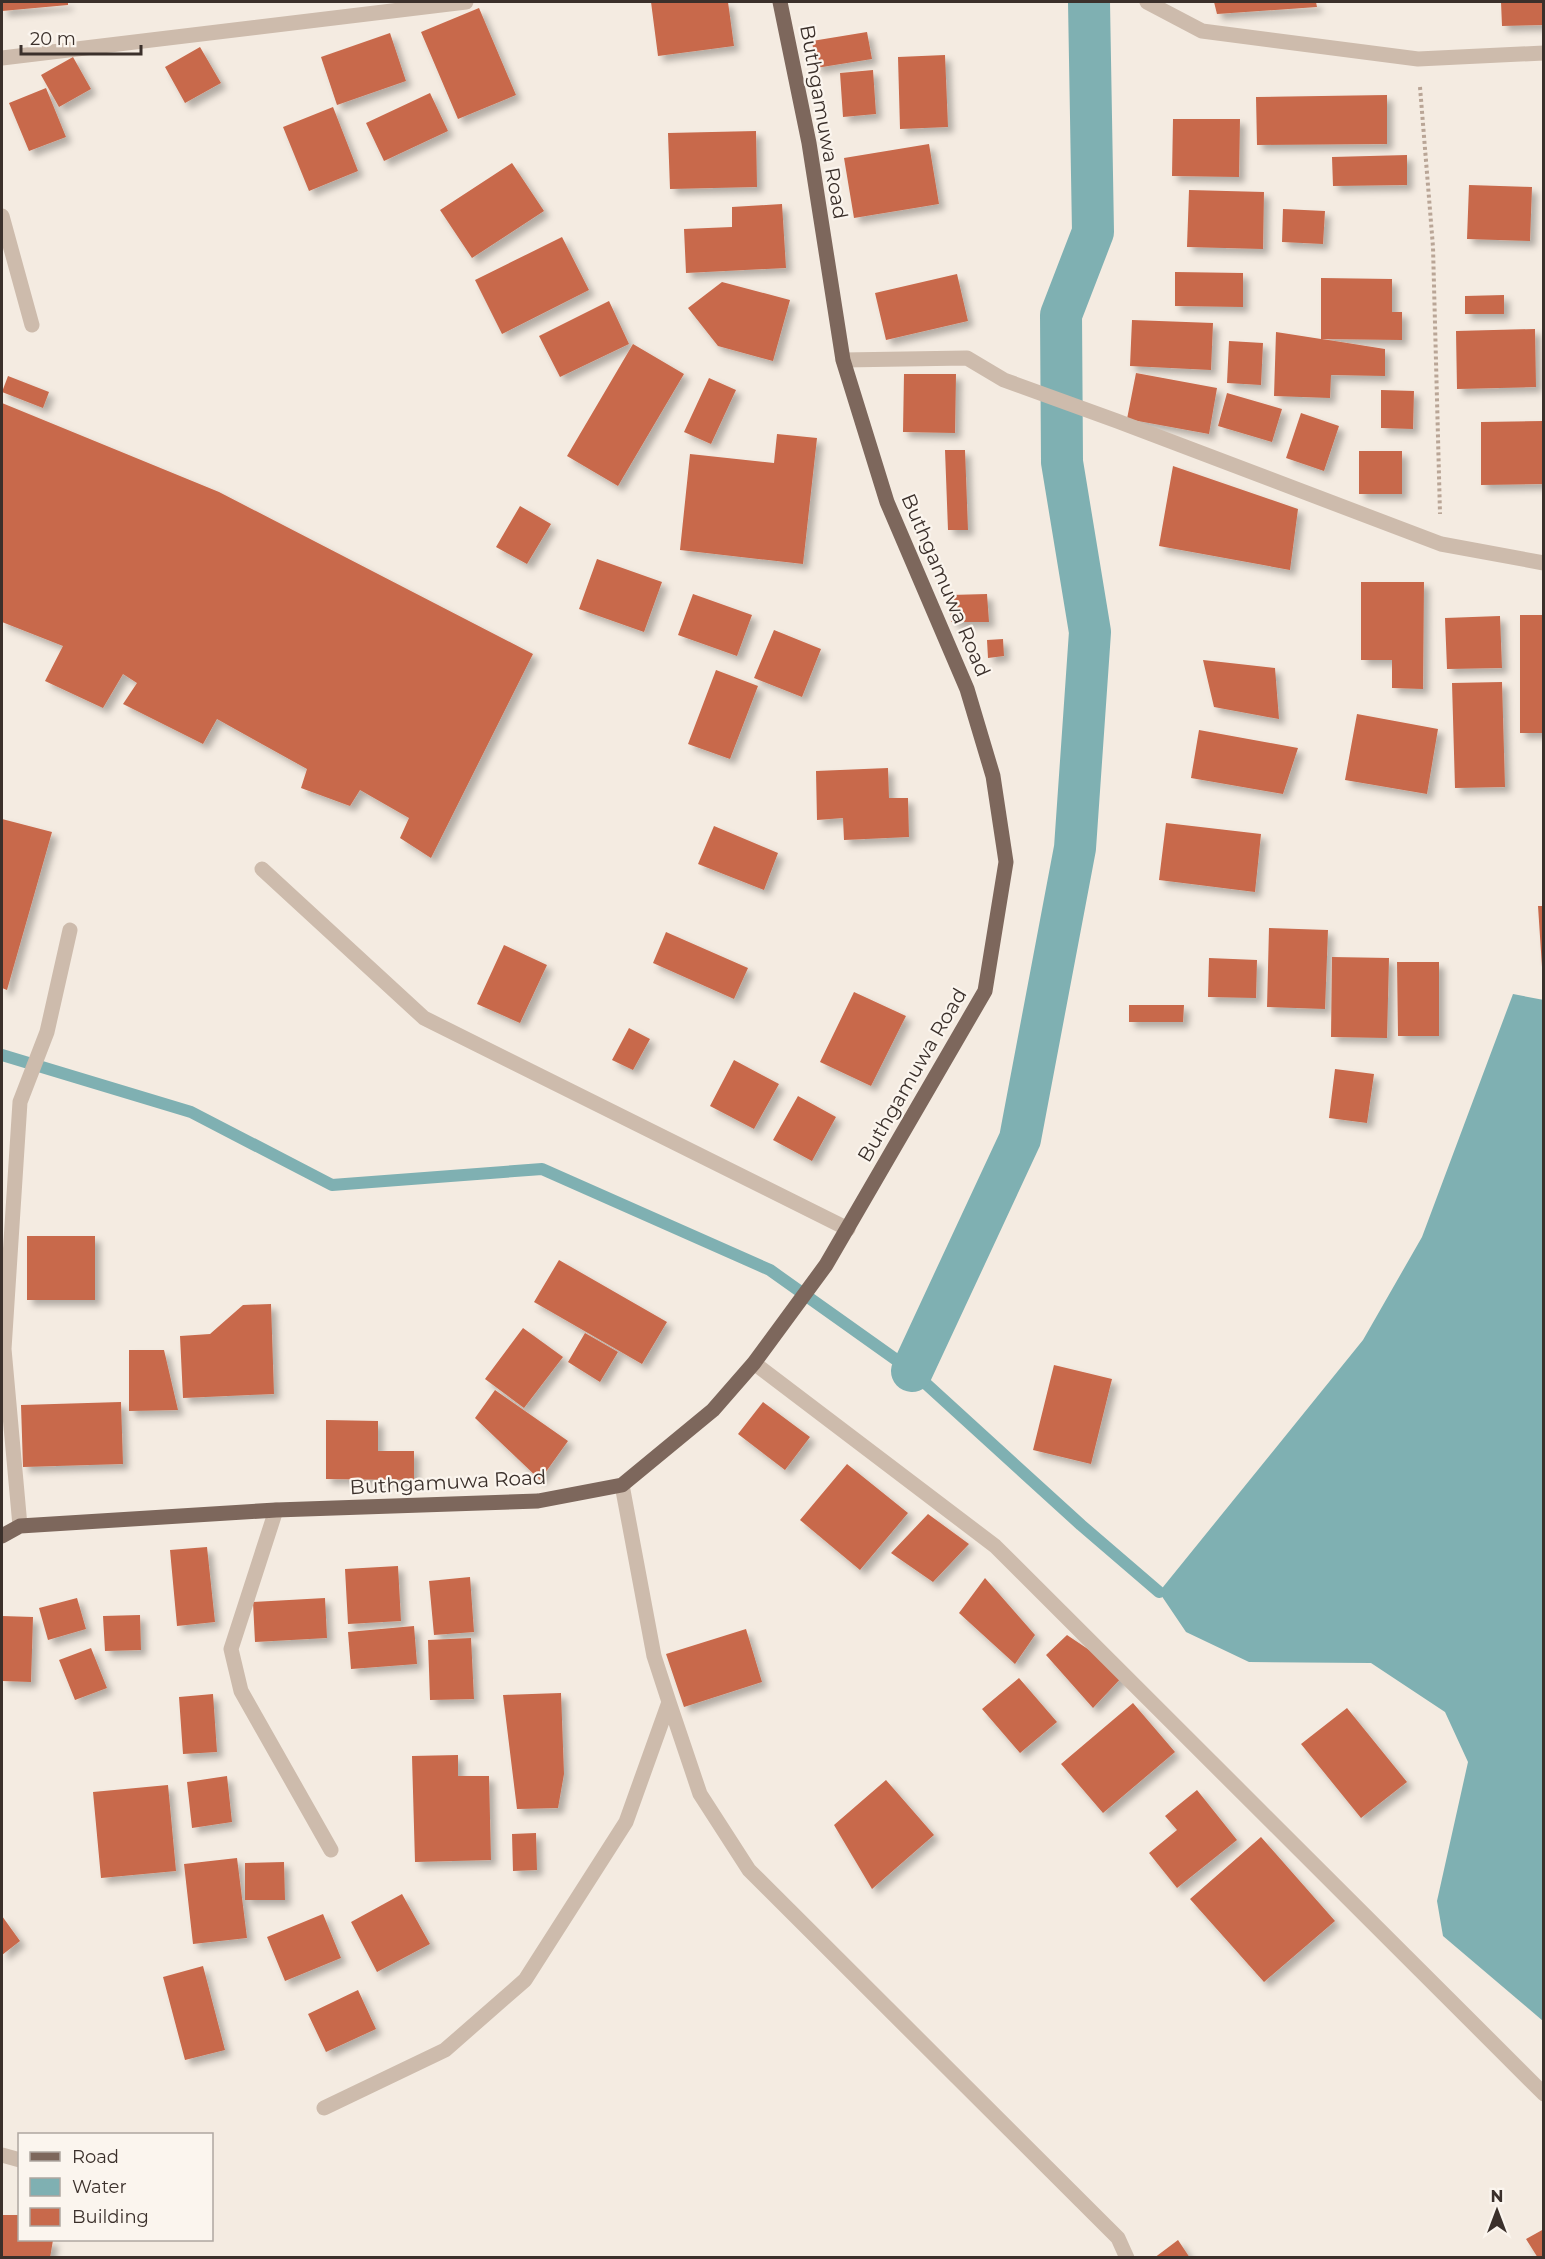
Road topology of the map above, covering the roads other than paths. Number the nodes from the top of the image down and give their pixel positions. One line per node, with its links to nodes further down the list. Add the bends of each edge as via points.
1 (466, 2): 5 (street)
2 (780, 2): 8 (main road, Buthgamuwa Road, via 809,143)
3 (1147, 2): 4 (street, via 1202,31 1418,59)
4 (1544, 53)
5 (2, 58)
6 (2, 216): 7 (street)
7 (32, 325)
8 (843, 360): 9 (street, via 967,357 1004,380 1441,544); 12 (main road, Buthgamuwa Road, via 887,502 967,689 993,776 1006,862 986,991)
9 (1544, 563)
10 (262, 869): 12 (street, via 424,1018)
11 (70, 930): 16 (street, via 47,1032 20,1102 4,1349)
12 (848, 1229): 13 (main road, Buthgamuwa Road)
13 (754, 1363): 14 (main road, Buthgamuwa Road, via 713,1410); 20 (street, via 995,1546)
14 (622, 1485): 15 (main road, Buthgamuwa Road, via 538,1501); 18 (street, via 654,1656)
15 (276, 1510): 16 (main road, Buthgamuwa Road); 19 (street, via 231,1649 241,1691)
16 (20, 1526): 17 (main road, Buthgamuwa Road)
17 (2, 1536)
18 (669, 1702): 21 (street, via 626,1822 525,1980 445,2050); 24 (street, via 700,1794 749,1870 1118,2238)
19 (331, 1850)
20 (1544, 2094)
21 (324, 2108)
22 (2, 2155): 23 (street)
23 (18, 2159)
24 (1127, 2258)

